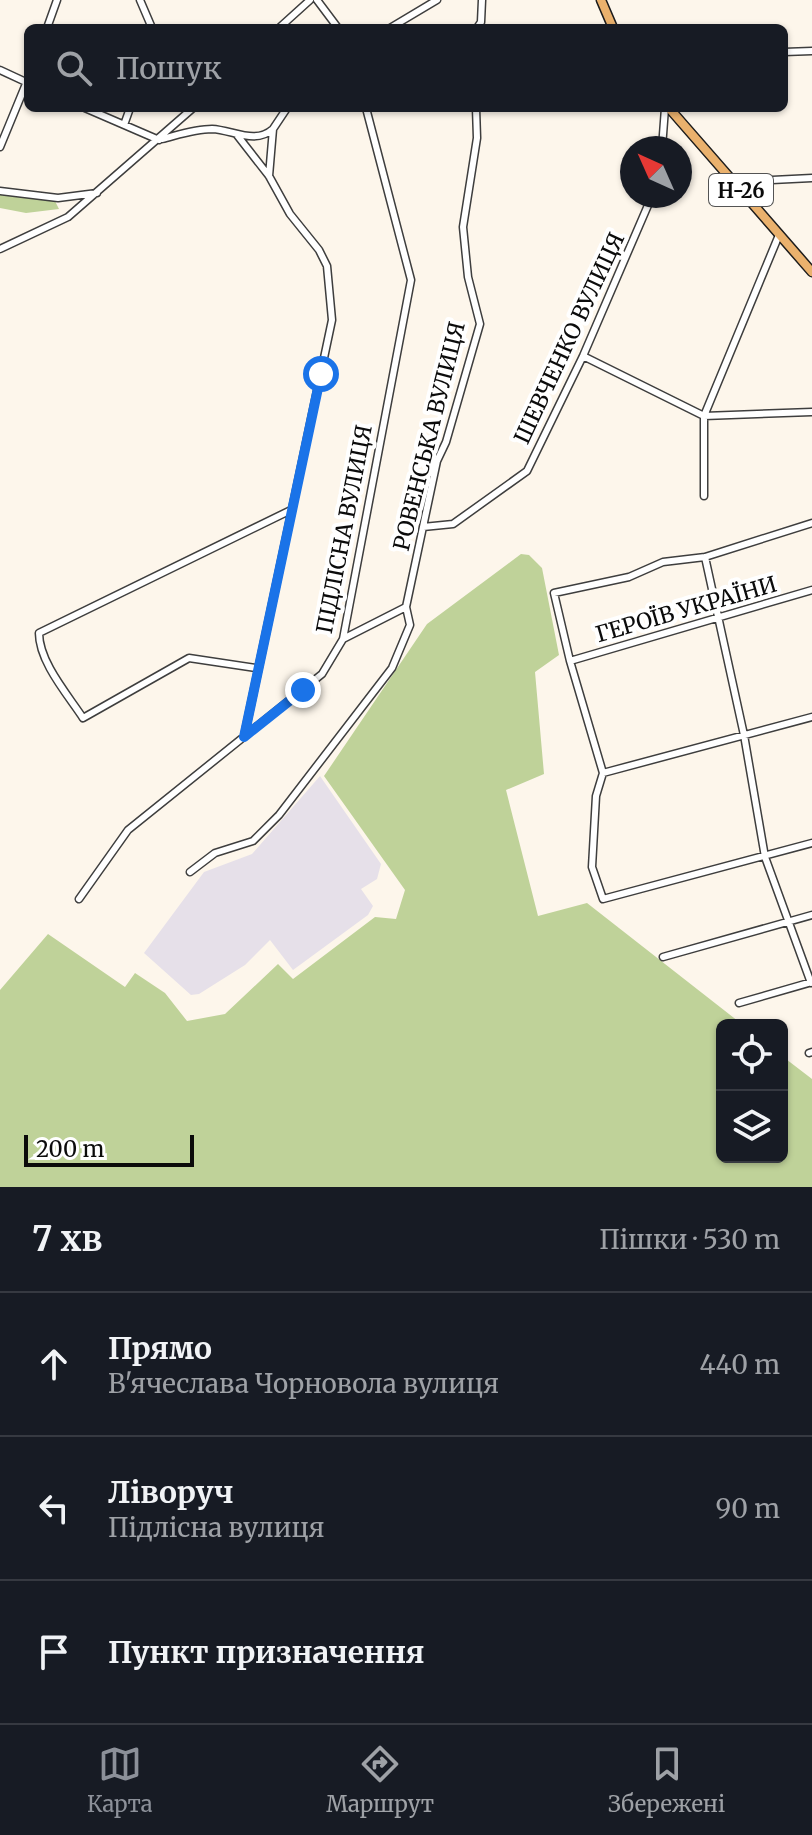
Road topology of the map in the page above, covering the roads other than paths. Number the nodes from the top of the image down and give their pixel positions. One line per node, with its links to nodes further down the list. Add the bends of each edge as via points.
1 (57, 0): 8 (street)
2 (140, 0): 9 (street)
3 (310, 0): 10 (street)
4 (317, 0): 11 (street)
5 (437, 0): 12 (street)
6 (482, 0): 13 (street)
7 (601, 0): 14 (main road)
8 (48, 24)
9 (150, 24)
10 (283, 24)
11 (335, 24)
12 (397, 24)
13 (480, 24)
14 (611, 24)
15 (812, 51): 16 (street)
16 (788, 52)
17 (0, 70): 18 (street)
18 (24, 79)
19 (24, 90): 33 (street)
20 (94, 112): 28 (street)
21 (129, 112): 28 (street)
22 (189, 112): 32 (street)
23 (284, 112): 29 (street)
24 (367, 112): 54 (street, ПІДЛІСНА ВУЛИЦЯ, via 411,280)
25 (476, 112): 49 (street, РОВЕНСЬКА ВУЛИЦЯ, via 463,227 480,324 437,461)
26 (666, 112): 31 (street)
27 (671, 112): 36 (main road, Н-26)
28 (124, 125): 32 (street)
29 (273, 129): 30 (street, via 263,136); 34 (street)
30 (237, 135): 32 (street, via 212,129); 34 (street)
31 (664, 136)
32 (159, 140): 38 (street)
33 (0, 147)
34 (269, 176): 47 (street, via 327,266 332,320)
35 (812, 178): 36 (street)
36 (734, 182): 40 (main road, Н-26)
37 (0, 191): 38 (street, via 58,198)
38 (97, 193): 41 (street, via 68,217)
39 (647, 208): 43 (street, ШЕВЧЕНКО ВУЛИЦЯ)
40 (779, 235): 42 (main road, Н-26); 45 (street)
41 (0, 249)
42 (812, 272)
43 (583, 356): 45 (street); 49 (street, ШЕВЧЕНКО ВУЛИЦЯ, via 527,471 453,524)
44 (812, 412): 45 (street)
45 (704, 416): 46 (street)
46 (704, 496)
47 (291, 510): 56 (street); 56 (street, via 39,633 57,678 83,718 189,658)
48 (812, 523): 50 (street)
49 (423, 527): 52 (street, РОВЕНСЬКА ВУЛИЦЯ)
50 (705, 557): 53 (street); 55 (street, via 663,562 629,577 554,593)
51 (812, 590): 53 (street, ГЕРОЇВ УКРАЇНИ)
52 (406, 607): 54 (street); 63 (street, РОВЕНСЬКА ВУЛИЦЯ, via 410,625 392,668 279,815 253,841 215,853)
53 (719, 617): 55 (street, ГЕРОЇВ УКРАЇНИ); 58 (street)
54 (343, 639): 59 (street, ПІДЛІСНА ВУЛИЦЯ, via 322,674)
55 (570, 661): 60 (street)
56 (256, 668): 59 (street)
57 (812, 717): 58 (street)
58 (744, 735): 60 (street); 62 (street)
59 (244, 737): 64 (street, ПІДЛІСНА ВУЛИЦЯ, via 128,830)
60 (603, 773): 62 (street, via 596,796 592,867 603,899)
61 (812, 843): 62 (street)
62 (765, 857): 66 (street)
63 (190, 872)
64 (79, 899)
65 (812, 915): 66 (street)
66 (790, 921): 67 (street); 68 (street)
67 (663, 957)
68 (811, 982): 69 (street)
69 (739, 1003)

